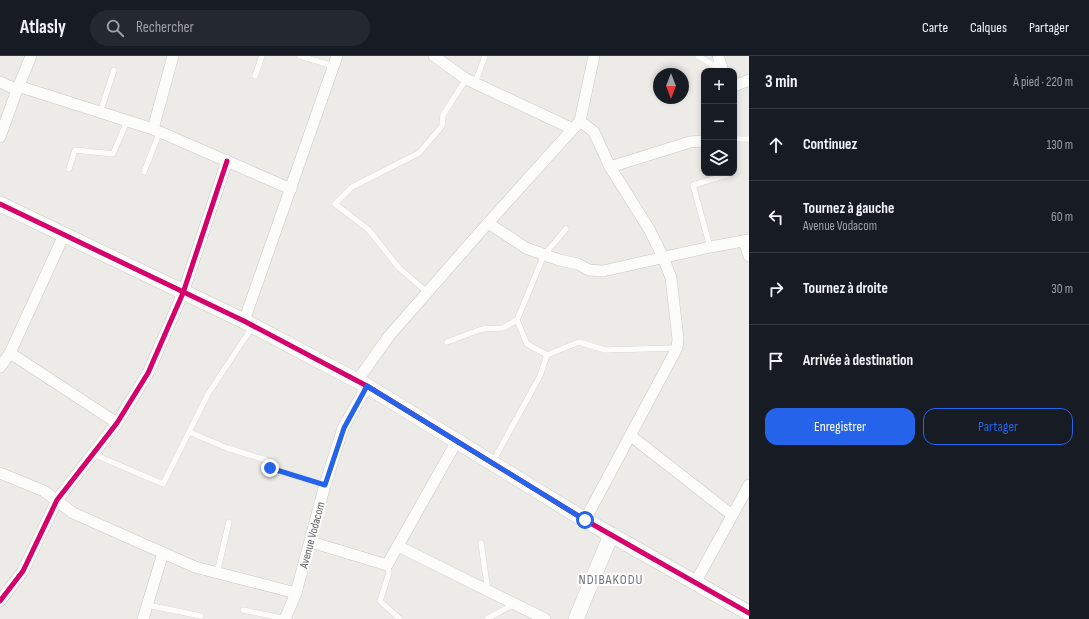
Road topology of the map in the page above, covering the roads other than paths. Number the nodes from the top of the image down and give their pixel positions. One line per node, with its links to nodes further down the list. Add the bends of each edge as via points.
1 (31, 56): 19 (street)
2 (173, 56): 23 (street)
3 (262, 56): 14 (lane)
4 (300, 56): 10 (lane)
5 (434, 56): 16 (street)
6 (485, 56): 16 (lane)
7 (594, 56): 22 (street)
8 (698, 56): 11 (lane)
9 (718, 56): 12 (street)
10 (336, 61): 33 (street)
11 (719, 68)
12 (721, 68)
13 (114, 70): 20 (lane)
14 (255, 76)
15 (749, 80): 18 (street)
16 (470, 81): 22 (street); 43 (lane, via 443,115 442,126 419,153 352,187 335,204 369,230 400,268)
17 (0, 82): 19 (street)
18 (737, 85)
19 (18, 88): 20 (street); 24 (street)
20 (100, 113): 21 (street)
21 (127, 121): 23 (street); 30 (lane, via 113,154 75,150)
22 (576, 125): 29 (street, via 594,132); 35 (street, Avenue Vodacom)
23 (156, 130): 28 (street); 31 (lane)
24 (0, 137)
25 (737, 139): 26 (lane)
26 (749, 139)
27 (701, 141): 29 (street, via 690,142)
28 (227, 161): 33 (street); 44 (street)
29 (610, 167): 42 (street, via 649,229)
30 (69, 169)
31 (144, 172)
32 (724, 176): 39 (lane, via 693,185)
33 (290, 189): 46 (street)
34 (0, 204): 37 (street)
35 (488, 223): 40 (street, via 526,248); 43 (street, Avenue Vodacom)
36 (566, 229): 40 (lane)
37 (64, 235): 44 (street); 49 (street)
38 (747, 241): 39 (street); 41 (street)
39 (710, 247): 42 (street)
40 (544, 255): 42 (street, via 578,264 589,270 603,271); 45 (lane)
41 (749, 256)
42 (663, 258): 48 (street, via 671,278)
43 (428, 292): 52 (street, Avenue Vodacom, via 389,336)
44 (183, 293): 46 (street); 53 (street, via 148,373)
45 (517, 320): 47 (lane, via 503,328 482,329); 50 (lane, via 527,344)
46 (248, 324): 52 (street); 54 (lane, via 208,394)
47 (447, 342)
48 (677, 348): 50 (lane, via 605,350 579,342); 55 (street)
49 (10, 353): 51 (street); 53 (street)
50 (547, 355): 58 (lane, via 540,376)
51 (0, 367)
52 (362, 383): 56 (street); 60 (street, Avenue Vodacom)
53 (118, 423): 57 (street)
54 (190, 432): 57 (lane, via 163,484); 60 (lane, via 227,448 266,460 270,468)
55 (631, 436): 63 (street); 64 (street)
56 (458, 441): 58 (street); 69 (street)
57 (93, 454): 62 (street)
58 (492, 463): 64 (street)
59 (0, 473): 62 (street, via 44,490)
60 (325, 485): 67 (street, Avenue Vodacom)
61 (749, 485): 63 (street)
62 (57, 500): 70 (street, via 73,513); 76 (street, via 23,571)
63 (732, 516): 73 (street)
64 (585, 520): 66 (street)
65 (229, 522): 72 (lane)
66 (611, 535): 73 (street); 87 (street)
67 (311, 542): 71 (street); 75 (street, Avenue Vodacom)
68 (481, 543): 74 (lane)
69 (398, 546): 71 (street); 74 (street)
70 (163, 553): 72 (street, via 195,567); 78 (street)
71 (387, 565): 84 (lane, via 389,573 380,601)
72 (218, 573): 75 (street)
73 (695, 583): 80 (street)
74 (488, 591): 77 (street)
75 (296, 593): 83 (street, Avenue Vodacom)
76 (0, 601)
77 (514, 604): 85 (lane); 86 (street)
78 (148, 605): 81 (lane); 82 (street)
79 (243, 610): 83 (lane)
80 (749, 613)
81 (201, 616)
82 (144, 619)
83 (285, 619)
84 (400, 619)
85 (487, 619)
86 (545, 619)
87 (576, 619)

